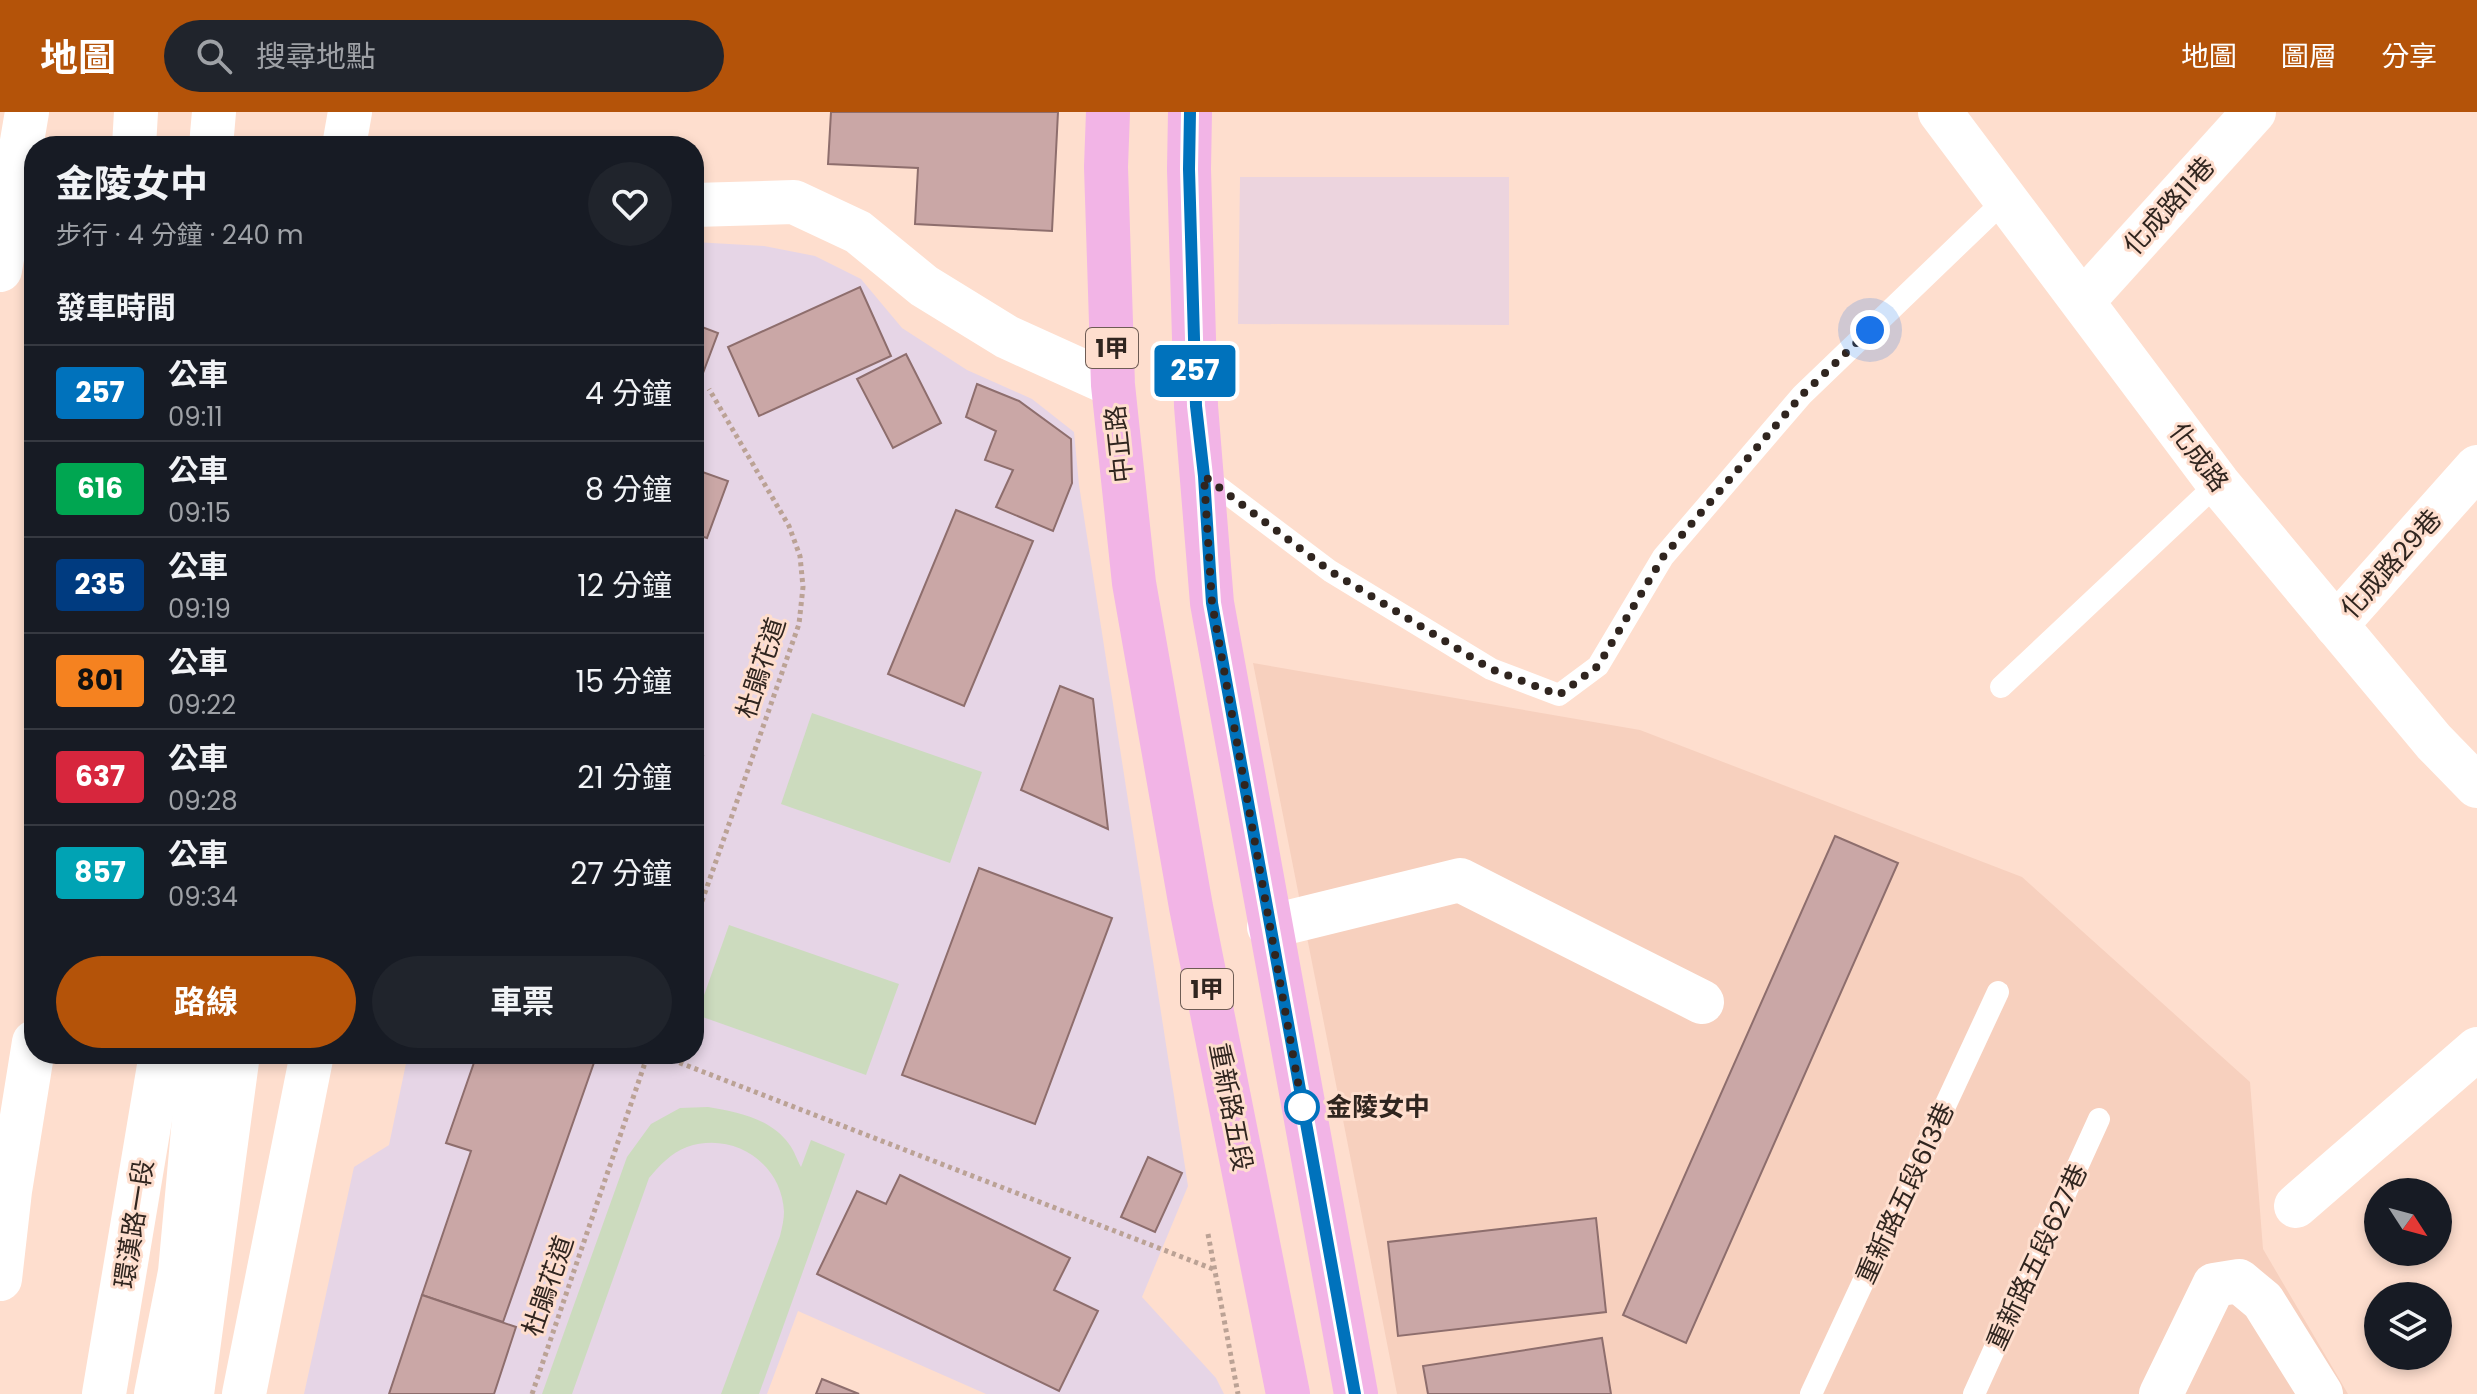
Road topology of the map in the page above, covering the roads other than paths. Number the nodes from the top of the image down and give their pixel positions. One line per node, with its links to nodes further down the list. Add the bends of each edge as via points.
1 (27, 112): 14 (street)
2 (136, 112): 9 (street)
3 (214, 112): 10 (street)
4 (350, 112): 11 (street)
5 (1108, 112): 16 (main road, 中正路 / 1甲)
6 (1190, 112): 18 (main road, via 1196,406)
7 (1940, 112): 12 (street, 化成路)
8 (2254, 112): 15 (street, 化成路11巷)
9 (135, 136)
10 (212, 136)
11 (346, 136)
12 (2006, 199): 15 (street, 化成路); 18 (lane, via 1802,395 1663,557 1598,666 1559,695 1491,669 1330,571)
13 (704, 205): 16 (street, via 794,202 858,232 924,286 1007,337)
14 (0, 270)
15 (2083, 301): 19 (street, 化成路)
16 (1113, 385): 20 (main road, 中正路 / 1甲)
17 (2477, 467): 21 (street, 化成路29巷)
18 (1204, 476): 24 (main road, via 1212,603)
19 (2218, 483): 21 (street, 化成路); 22 (lane)
20 (1134, 583): 40 (main road, 重新路五段 / 1甲, via 1191,907)
21 (2336, 625): 23 (street, 化成路)
22 (2001, 687)
23 (2477, 786)
24 (1269, 927): 26 (street, via 1460,880); 41 (main road)
25 (1998, 992): 42 (lane, 重新路五段613巷)
26 (1702, 1002)
27 (2477, 1049): 34 (street)
28 (30, 1064): 35 (street)
29 (159, 1064): 36 (street, 環漢路一段)
30 (199, 1064): 37 (street, via 180,1272)
31 (237, 1064): 38 (street)
32 (310, 1064): 39 (street)
33 (2099, 1119): 43 (lane, 重新路五段627巷)
34 (2296, 1206)
35 (0, 1279)
36 (104, 1394)
37 (156, 1394)
38 (192, 1394)
39 (244, 1394)
40 (1288, 1394)
41 (1356, 1394)
42 (1811, 1394)
43 (1974, 1394)
44 (2161, 1394): 45 (street, via 2214,1285 2239,1281 2263,1301)
45 (2321, 1394)

